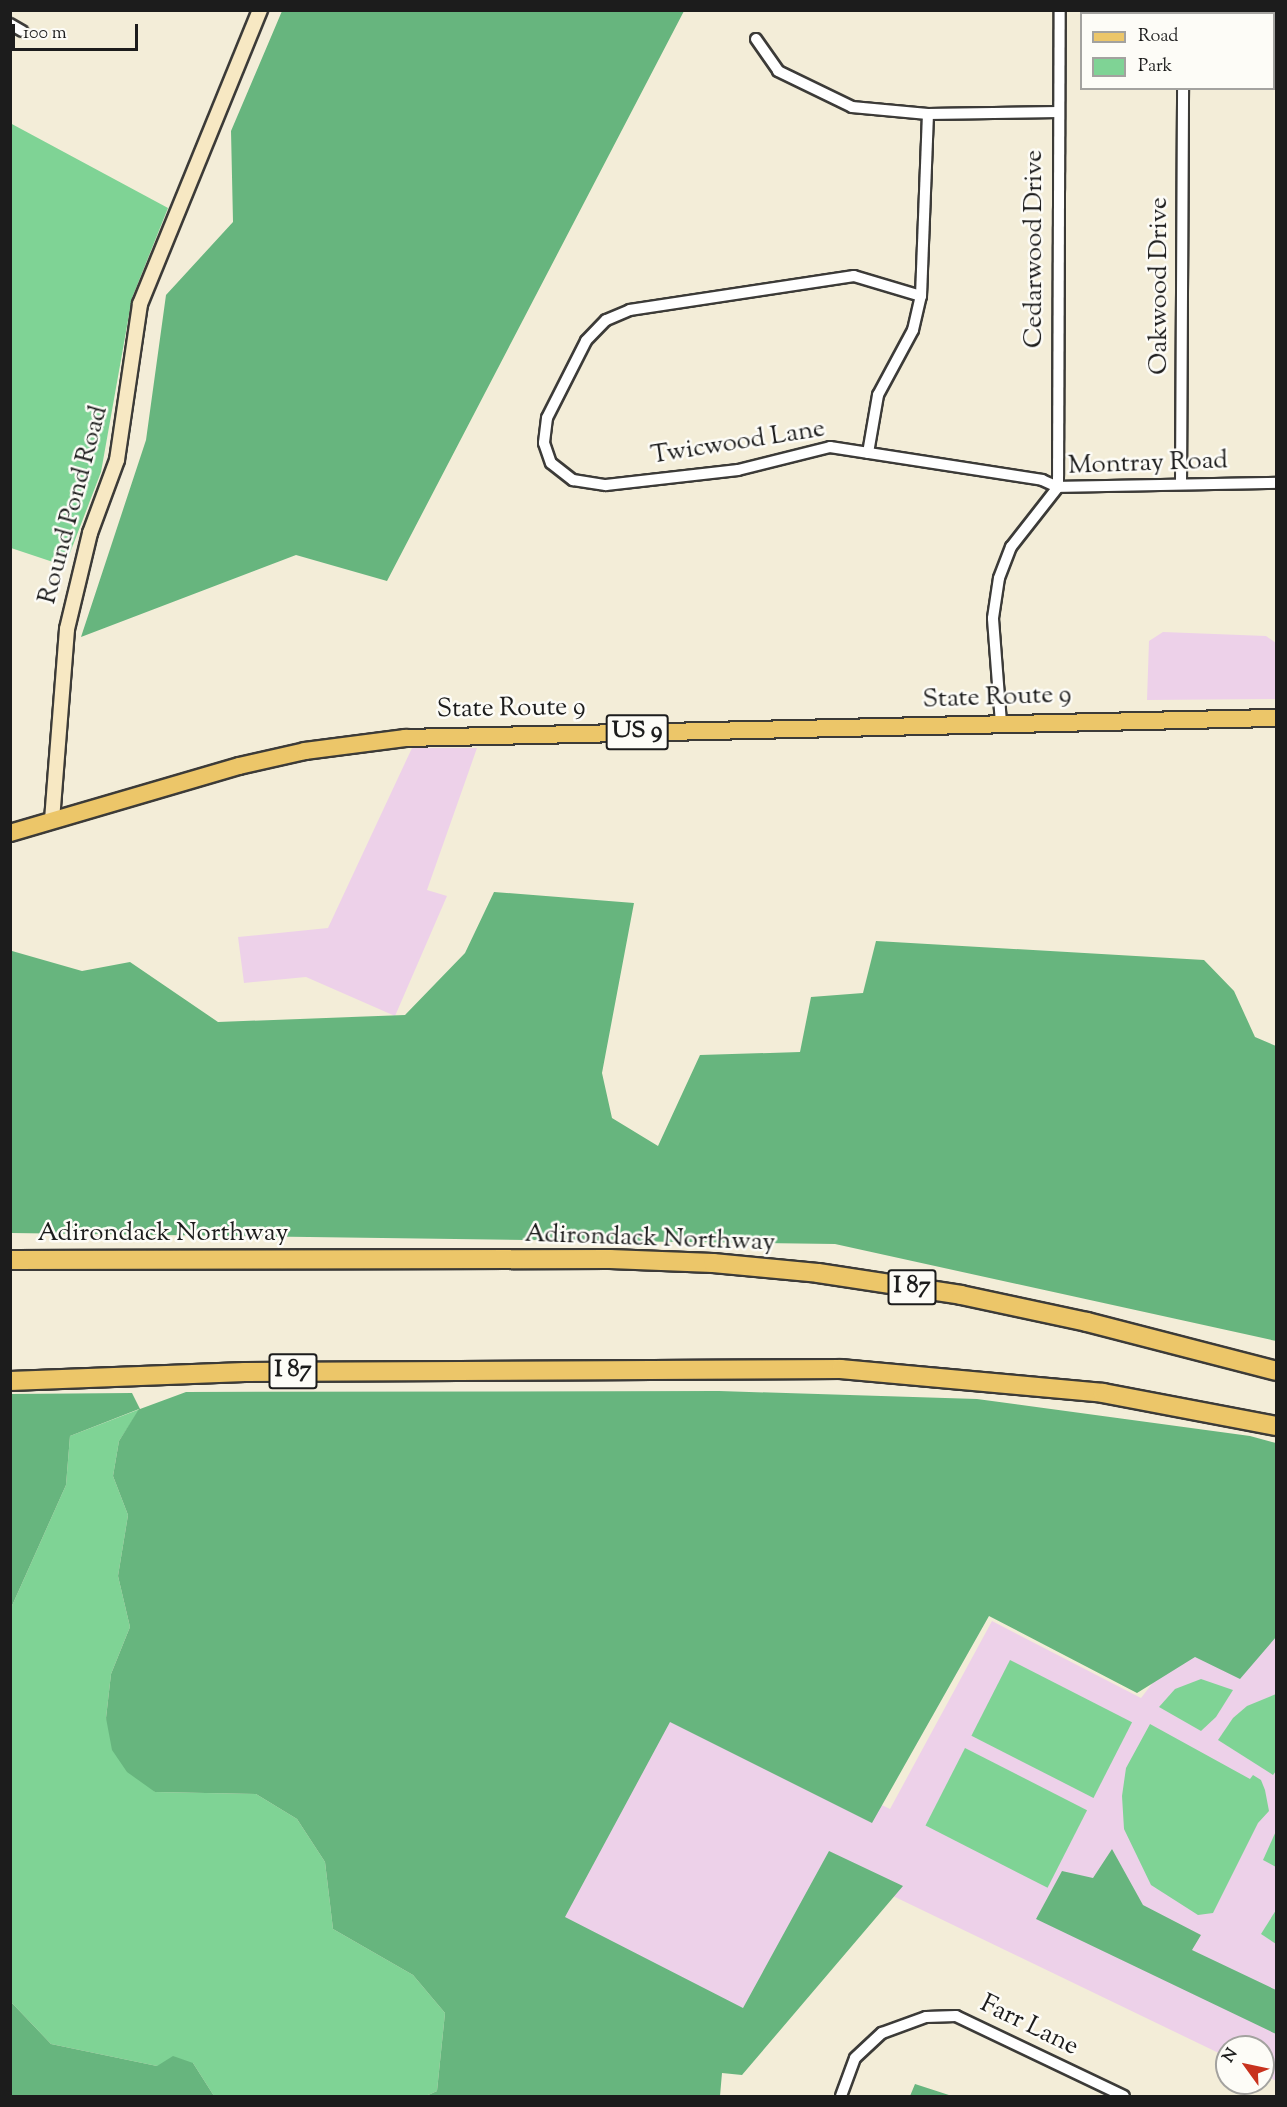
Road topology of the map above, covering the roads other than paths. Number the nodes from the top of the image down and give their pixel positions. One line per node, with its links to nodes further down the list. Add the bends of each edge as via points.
1 (260, 10): 16 (street, Round Pond Road, via 140,304 117,460 90,533 67,629)
2 (1060, 10): 7 (street, Cedarwood Drive)
3 (10, 24): 4 (street)
4 (22, 31)
5 (756, 39): 8 (street, via 778,71 852,107)
6 (1183, 90): 12 (street, Oakwood Drive)
7 (1059, 112): 8 (street); 13 (street, Cedarwood Drive)
8 (928, 114): 9 (street)
9 (921, 296): 10 (street, via 913,330 878,395); 10 (street, Twicwood Lane, via 854,276 630,310 606,320 586,341 547,418 544,443 551,463 573,480 606,485 738,470 830,447)
10 (868, 453): 13 (street, Twicwood Lane, via 1042,480)
11 (1276, 483): 12 (street, Montray Road)
12 (1181, 484): 13 (street, Montray Road)
13 (1058, 487): 15 (street, Montray Road, via 1011,547 999,578 993,618)
14 (1276, 718): 15 (main road, State Route 9 / US 9)
15 (1001, 723): 16 (main road, State Route 9 / US 9, via 405,738 305,751 239,766)
16 (52, 820): 17 (main road, State Route 9 / US 9)
17 (10, 833)
18 (10, 1260): 19 (highway, Adirondack Northway / I 87, via 610,1259 713,1263 819,1273 961,1295 1087,1322)
19 (1276, 1371)
20 (10, 1381): 21 (highway, I 87, via 245,1372 841,1369 1104,1393)
21 (1276, 1426)
22 (841, 2097): 23 (street, Farr Lane, via 855,2058 882,2033 926,2018 956,2016)
23 (1124, 2097)

